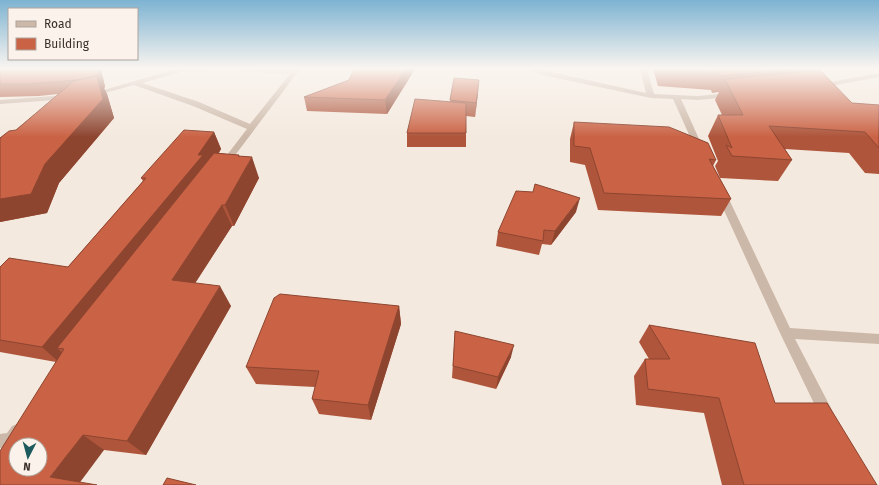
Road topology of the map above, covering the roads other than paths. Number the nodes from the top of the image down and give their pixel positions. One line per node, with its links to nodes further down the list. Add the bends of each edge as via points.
1 (102, 92): 7 (street)
2 (159, 92): 12 (street)
3 (280, 92): 12 (street)
4 (630, 92): 8 (street)
5 (650, 92): 8 (street)
6 (737, 94): 10 (street, via 698,98)
7 (86, 96)
8 (651, 96): 10 (street)
9 (71, 97): 11 (street)
10 (676, 97): 13 (street)
11 (0, 102)
12 (252, 128): 14 (street)
13 (706, 161)
14 (218, 171)
15 (716, 183): 16 (street)
16 (786, 333): 17 (street); 19 (street)
17 (879, 339)
18 (26, 420): 20 (street, via 11,439)
19 (831, 423)
20 (0, 441)

